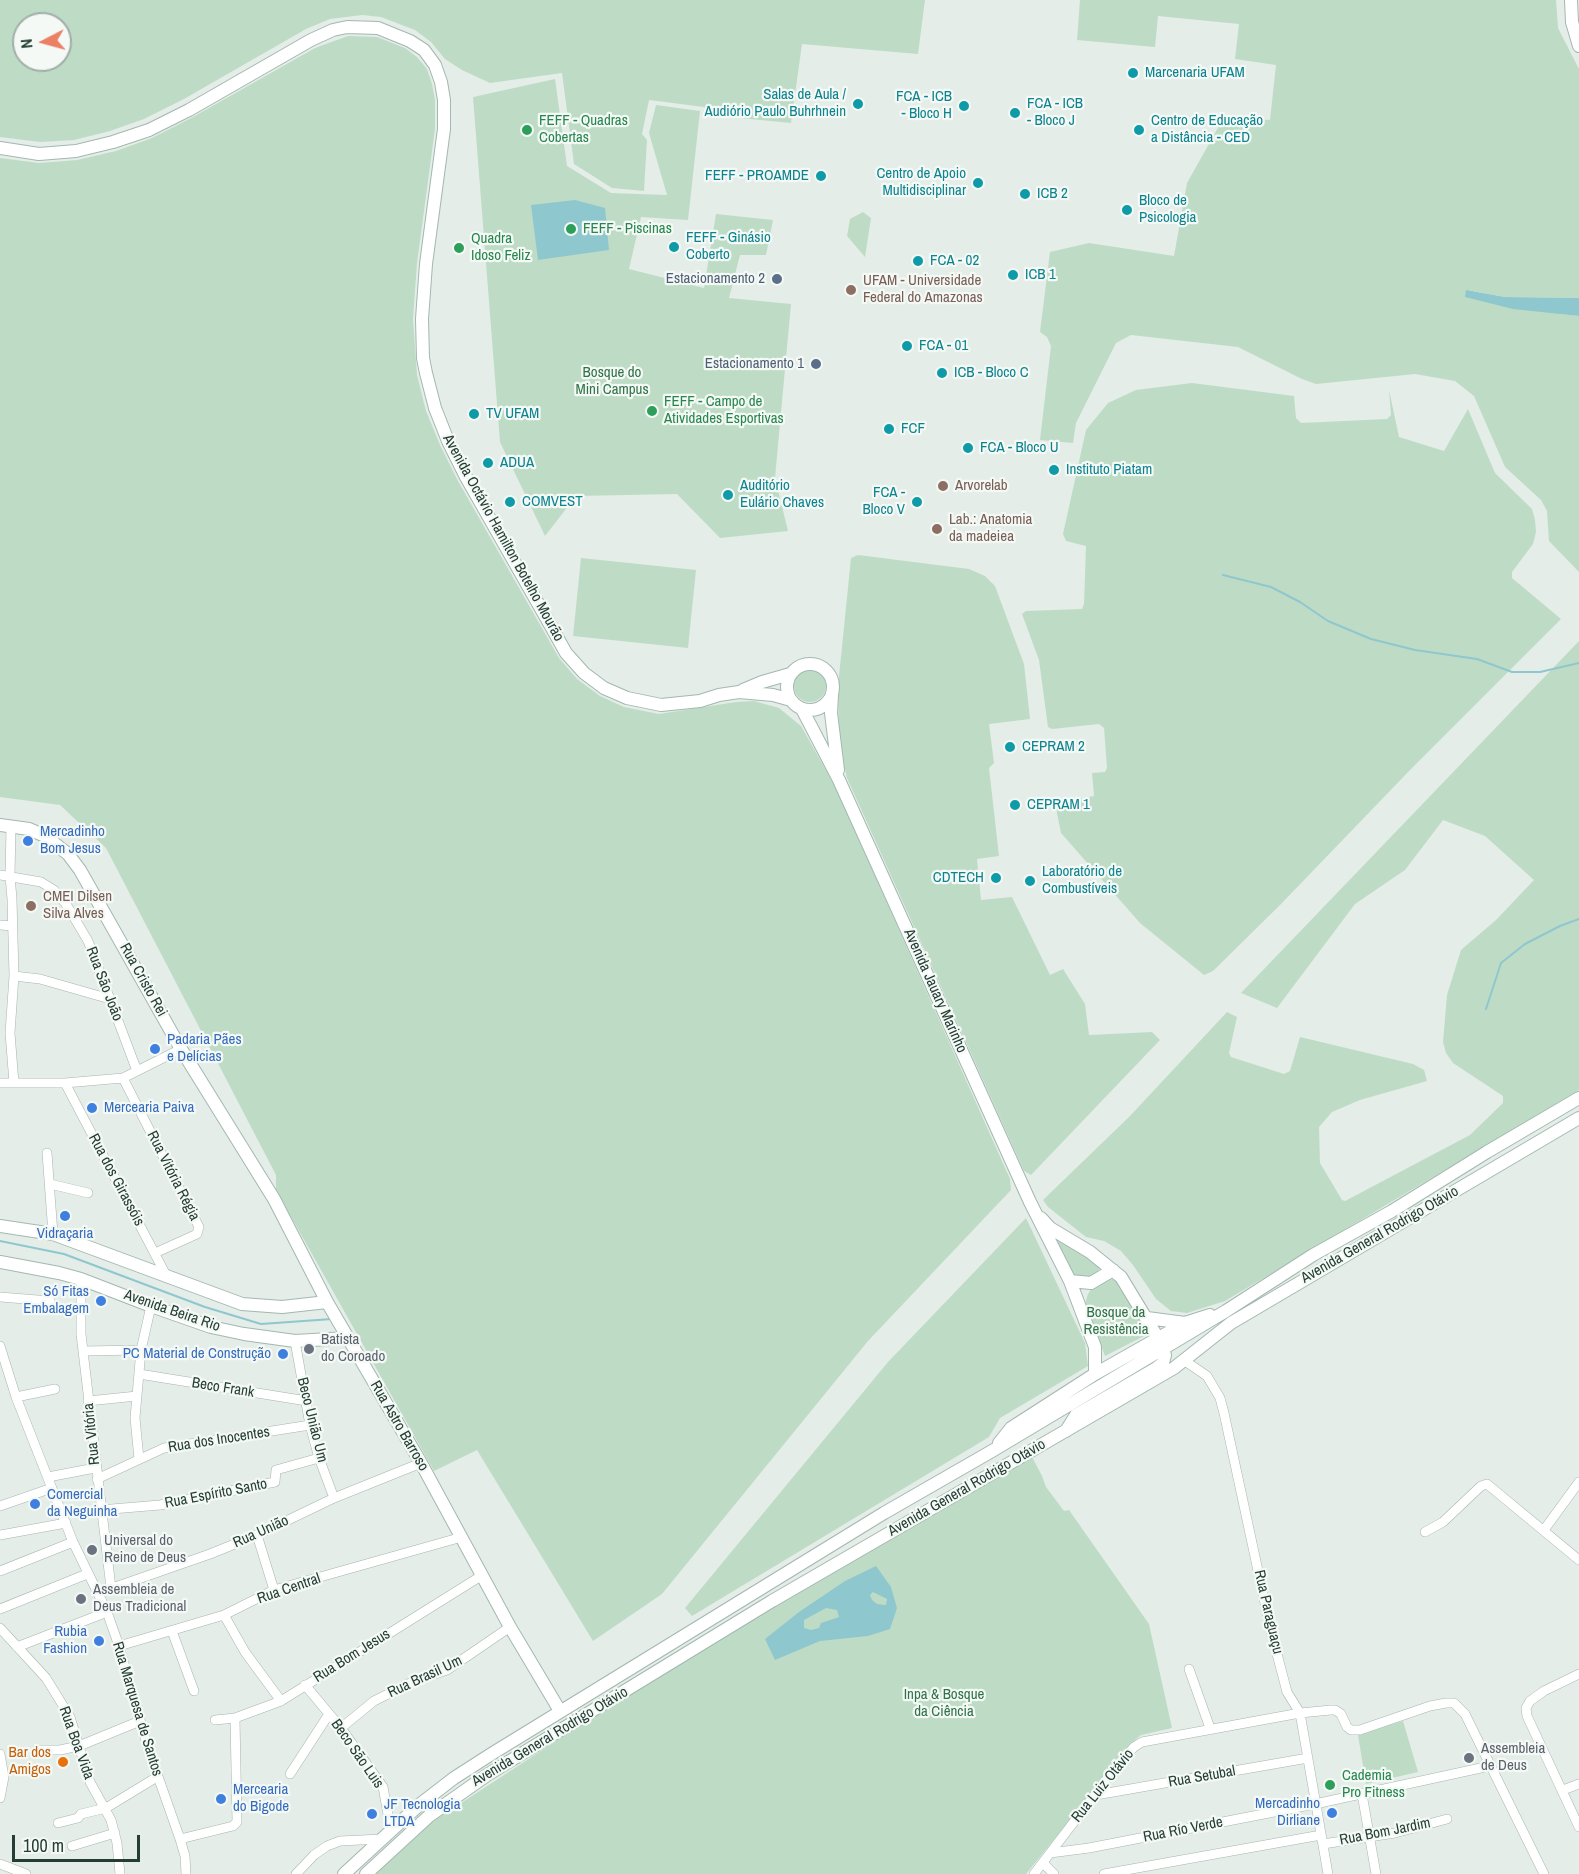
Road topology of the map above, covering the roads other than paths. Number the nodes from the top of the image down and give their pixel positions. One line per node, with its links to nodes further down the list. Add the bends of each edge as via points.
1 (1571, 0): 2 (street)
2 (1579, 46)
3 (0, 148): 5 (street, Avenida Octávio Hamilton Botelho Mourão, via 39,154 76,151 140,133 333,30 378,28 417,45 435,65 444,99 444,129 426,264 422,348 435,408 448,441 566,653 584,673 627,698 661,705)
4 (790, 674): 5 (street, Avenida Octávio Hamilton Botelho Mourão); 6 (street, via 805,664 818,664 829,673); 7 (street, via 787,687)
5 (739, 692): 7 (street, Avenida Octávio Hamilton Botelho Mourão)
6 (832, 695): 8 (street, via 823,706); 9 (street, Avenida Jauary Marinho, via 832,734)
7 (791, 700): 8 (street)
8 (802, 709): 9 (street, Avenida Jauary Marinho)
9 (839, 780): 27 (street, Avenida Jauary Marinho)
10 (5, 825): 11 (street); 16 (street, Rua Cristo Rei, via 45,836 68,854)
11 (5, 875): 13 (street); 15 (street, Rua São João, via 41,882 66,904 88,941)
12 (0, 926): 13 (street)
13 (13, 926): 14 (street)
14 (14, 976): 15 (street, via 40,979); 20 (street, via 10,1033)
15 (110, 999): 17 (street, Rua São João)
16 (181, 1049): 17 (street); 40 (street, Rua Astro Barroso, via 274,1199)
17 (137, 1071): 18 (street)
18 (123, 1078): 21 (street); 30 (street, Rua Vitória Régia, via 199,1227 196,1234)
19 (0, 1083): 20 (street)
20 (14, 1083): 21 (street)
21 (65, 1083): 30 (street, Rua dos Girassóis)
22 (1579, 1098): 42 (street, Avenida General Rodrigo Otávio, via 1313,1255)
23 (1579, 1118): 51 (street, Avenida General Rodrigo Otávio, via 1231,1323)
24 (47, 1153): 25 (street)
25 (50, 1184): 26 (street); 29 (street)
26 (88, 1193)
27 (1030, 1202): 32 (street, Avenida Jauary Marinho, via 1050,1228); 35 (street, Avenida Jauary Marinho)
28 (0, 1226): 29 (street, Avenida Beira Rio)
29 (53, 1234): 33 (street, Avenida Beira Rio)
30 (155, 1254): 33 (street, Rua dos Girassóis)
31 (0, 1262): 34 (street, Avenida Beira Rio)
32 (1113, 1270): 36 (street); 43 (street, Avenida Jauary Marinho)
33 (167, 1277): 40 (street, Avenida Beira Rio, via 243,1304 282,1307)
34 (81, 1279): 41 (street, Avenida Beira Rio); 50 (street, Rua Vitória)
35 (1070, 1281): 36 (street); 39 (street, Avenida Jauary Marinho)
36 (1091, 1283): 39 (street)
37 (0, 1297): 38 (street)
38 (50, 1301)
39 (1078, 1301): 53 (street, Avenida Jauary Marinho, via 1095,1347)
40 (327, 1302): 45 (street, Rua Astro Barroso)
41 (151, 1306): 46 (street, Avenida Beira Rio, via 211,1327); 49 (street)
42 (1226, 1311): 44 (street, Avenida General Rodrigo Otávio); 47 (street, Avenida General Rodrigo Otávio)
43 (1147, 1318): 44 (street); 47 (street, Avenida Jauary Marinho)
44 (1185, 1323): 47 (street, Avenida General Rodrigo Otávio)
45 (347, 1338): 46 (street, Avenida Beira Rio); 64 (street, Rua Astro Barroso)
46 (295, 1341): 58 (street, Beco União Um)
47 (1161, 1343): 53 (street, Avenida General Rodrigo Otávio); 60 (street, via 1165,1356 1162,1363 1083,1410); 61 (street, Avenida General Rodrigo Otávio)
48 (0, 1346): 56 (street, Rua Marquesa de Santos)
49 (141, 1350): 50 (street); 52 (street)
50 (83, 1351): 57 (street, Rua Vitória)
51 (1185, 1361): 60 (street, Avenida General Rodrigo Otávio); 101 (street, Rua Paraguaçu, via 1207,1376 1220,1398 1276,1651 1287,1692)
52 (139, 1374): 55 (street); 58 (street, Beco Frank)
53 (1095, 1374): 61 (street, Avenida General Rodrigo Otávio, via 1011,1428)
54 (55, 1389): 56 (street)
55 (137, 1396): 57 (street); 62 (street, via 135,1429)
56 (16, 1397): 66 (street, Rua Marquesa de Santos)
57 (88, 1401): 65 (street, Rua Vitória)
58 (307, 1401): 59 (street, Beco União Um)
59 (310, 1425): 62 (street, Rua dos Inocentes, via 164,1448); 63 (street, Beco União Um)
60 (1066, 1431): 139 (street, Avenida General Rodrigo Otávio, via 772,1601 487,1775 429,1816)
61 (992, 1451): 100 (street, Avenida General Rodrigo Otávio)
62 (139, 1458): 67 (street, Rua dos Inocentes)
63 (319, 1458): 70 (street, Beco União Um); 72 (street, Rua Espírito Santo, via 276,1470 275,1482 160,1505)
64 (421, 1463): 70 (street, Rua União); 78 (street, Rua Astro Barroso)
65 (95, 1468): 66 (street); 67 (street, Rua Vitória)
66 (48, 1478): 69 (street, Rua Marquesa de Santos)
67 (97, 1479): 72 (street, Rua Vitória)
68 (1579, 1482): 74 (street)
69 (52, 1488): 71 (street); 73 (street, Rua Marquesa de Santos)
70 (334, 1498): 77 (street, Rua União)
71 (0, 1506)
72 (100, 1510): 84 (street, Rua Vitória)
73 (66, 1523): 76 (street); 79 (street, Rua Marquesa de Santos)
74 (1544, 1530): 75 (street, via 1487,1484); 80 (street)
75 (1425, 1533)
76 (0, 1535)
77 (257, 1535): 84 (street, Rua União); 85 (street)
78 (462, 1537): 83 (street, Rua Astro Barroso); 85 (street, Rua Central)
79 (74, 1542): 81 (street); 82 (street, Rua Marquesa de Santos)
80 (1579, 1560)
81 (0, 1571)
82 (87, 1574): 86 (street, Rua Marquesa de Santos); 87 (street)
83 (482, 1576): 91 (street, Rua Astro Barroso); 97 (street, Rua Bom Jesus)
84 (111, 1588): 86 (street, Rua União)
85 (274, 1590): 89 (street, Rua Central)
86 (98, 1593): 88 (street, Rua Marquesa de Santos)
87 (0, 1609)
88 (107, 1612): 93 (street); 94 (street, Rua Marquesa de Santos)
89 (224, 1616): 92 (street, Rua Central); 99 (street)
90 (0, 1628): 93 (street, Rua Boa Vida)
91 (510, 1628): 100 (street, Rua Astro Barroso); 106 (street, Rua Brasil Um, via 447,1670 374,1701)
92 (172, 1632): 94 (street, Rua Central); 98 (street)
93 (17, 1647): 108 (street, Rua Boa Vida, via 55,1690 70,1717)
94 (119, 1647): 105 (street, Rua Marquesa de Santos)
95 (1189, 1669): 107 (street)
96 (1579, 1674): 116 (street, via 1544,1691 1526,1708)
97 (305, 1685): 99 (street, Rua Bom Jesus); 102 (street, Beco São Luis)
98 (194, 1690)
99 (281, 1701): 103 (street, Rua Bom Jesus)
100 (561, 1711): 126 (street, Avenida General Rodrigo Otávio, via 454,1778)
101 (1300, 1713): 107 (street, Rua Luiz Otávio); 111 (street, Rua Paraguaçu); 112 (street, Rua Luiz Otávio, via 1335,1710 1347,1727 1360,1730 1430,1706 1454,1703 1465,1714)
102 (329, 1714): 106 (street, Beco São Luis); 113 (street)
103 (235, 1718): 104 (street, Rua Bom Jesus); 128 (street, via 237,1822)
104 (215, 1720)
105 (140, 1721): 108 (street); 114 (street, Rua Marquesa de Santos)
106 (341, 1728): 126 (street, Beco São Luis, via 383,1787)
107 (1210, 1728): 118 (street, Rua Luiz Otávio, via 1142,1742)
108 (79, 1746): 109 (street); 121 (street, Rua Boa Vida, via 90,1782)
109 (37, 1750)
110 (0, 1754): 119 (street, via 4,1777)
111 (1308, 1758): 118 (street, Rua Setubal); 120 (street, Rua Paraguaçu)
112 (1490, 1766): 117 (street, Rua Río Verde); 145 (street)
113 (290, 1774)
114 (158, 1777): 121 (street); 128 (street, Rua Marquesa de Santos)
115 (1579, 1784): 116 (street)
116 (1563, 1790): 124 (street)
117 (1362, 1794): 120 (street, Rua Río Verde); 127 (street)
118 (1096, 1795): 131 (street, Rua Luiz Otávio)
119 (0, 1798)
120 (1315, 1804): 129 (street, Rua Paraguaçu); 131 (street, Rua Río Verde)
121 (106, 1808): 123 (street); 125 (street, Rua Boa Vida)
122 (1447, 1819): 127 (street, Rua Bom Jardim)
123 (58, 1823)
124 (1579, 1827)
125 (115, 1833): 130 (street); 135 (street, Rua Boa Vida)
126 (387, 1835): 137 (street, via 327,1846); 138 (street, Avenida General Rodrigo Otávio)
127 (1368, 1837): 129 (street, Rua Bom Jardim); 144 (street)
128 (180, 1839): 136 (street, Rua Marquesa de Santos)
129 (1322, 1840): 142 (street, Rua Bom Jardim); 143 (street, Rua Paraguaçu)
130 (72, 1846)
131 (1050, 1854): 132 (street, Rua Luiz Otávio)
132 (1043, 1863): 140 (street, Rua Luiz Otávio); 141 (street)
133 (0, 1864): 134 (street)
134 (26, 1874)
135 (120, 1874)
136 (186, 1874)
137 (296, 1874)
138 (344, 1874)
139 (366, 1874)
140 (1034, 1874)
141 (1054, 1874)
142 (1104, 1874)
143 (1328, 1874)
144 (1376, 1874)
145 (1544, 1874)

